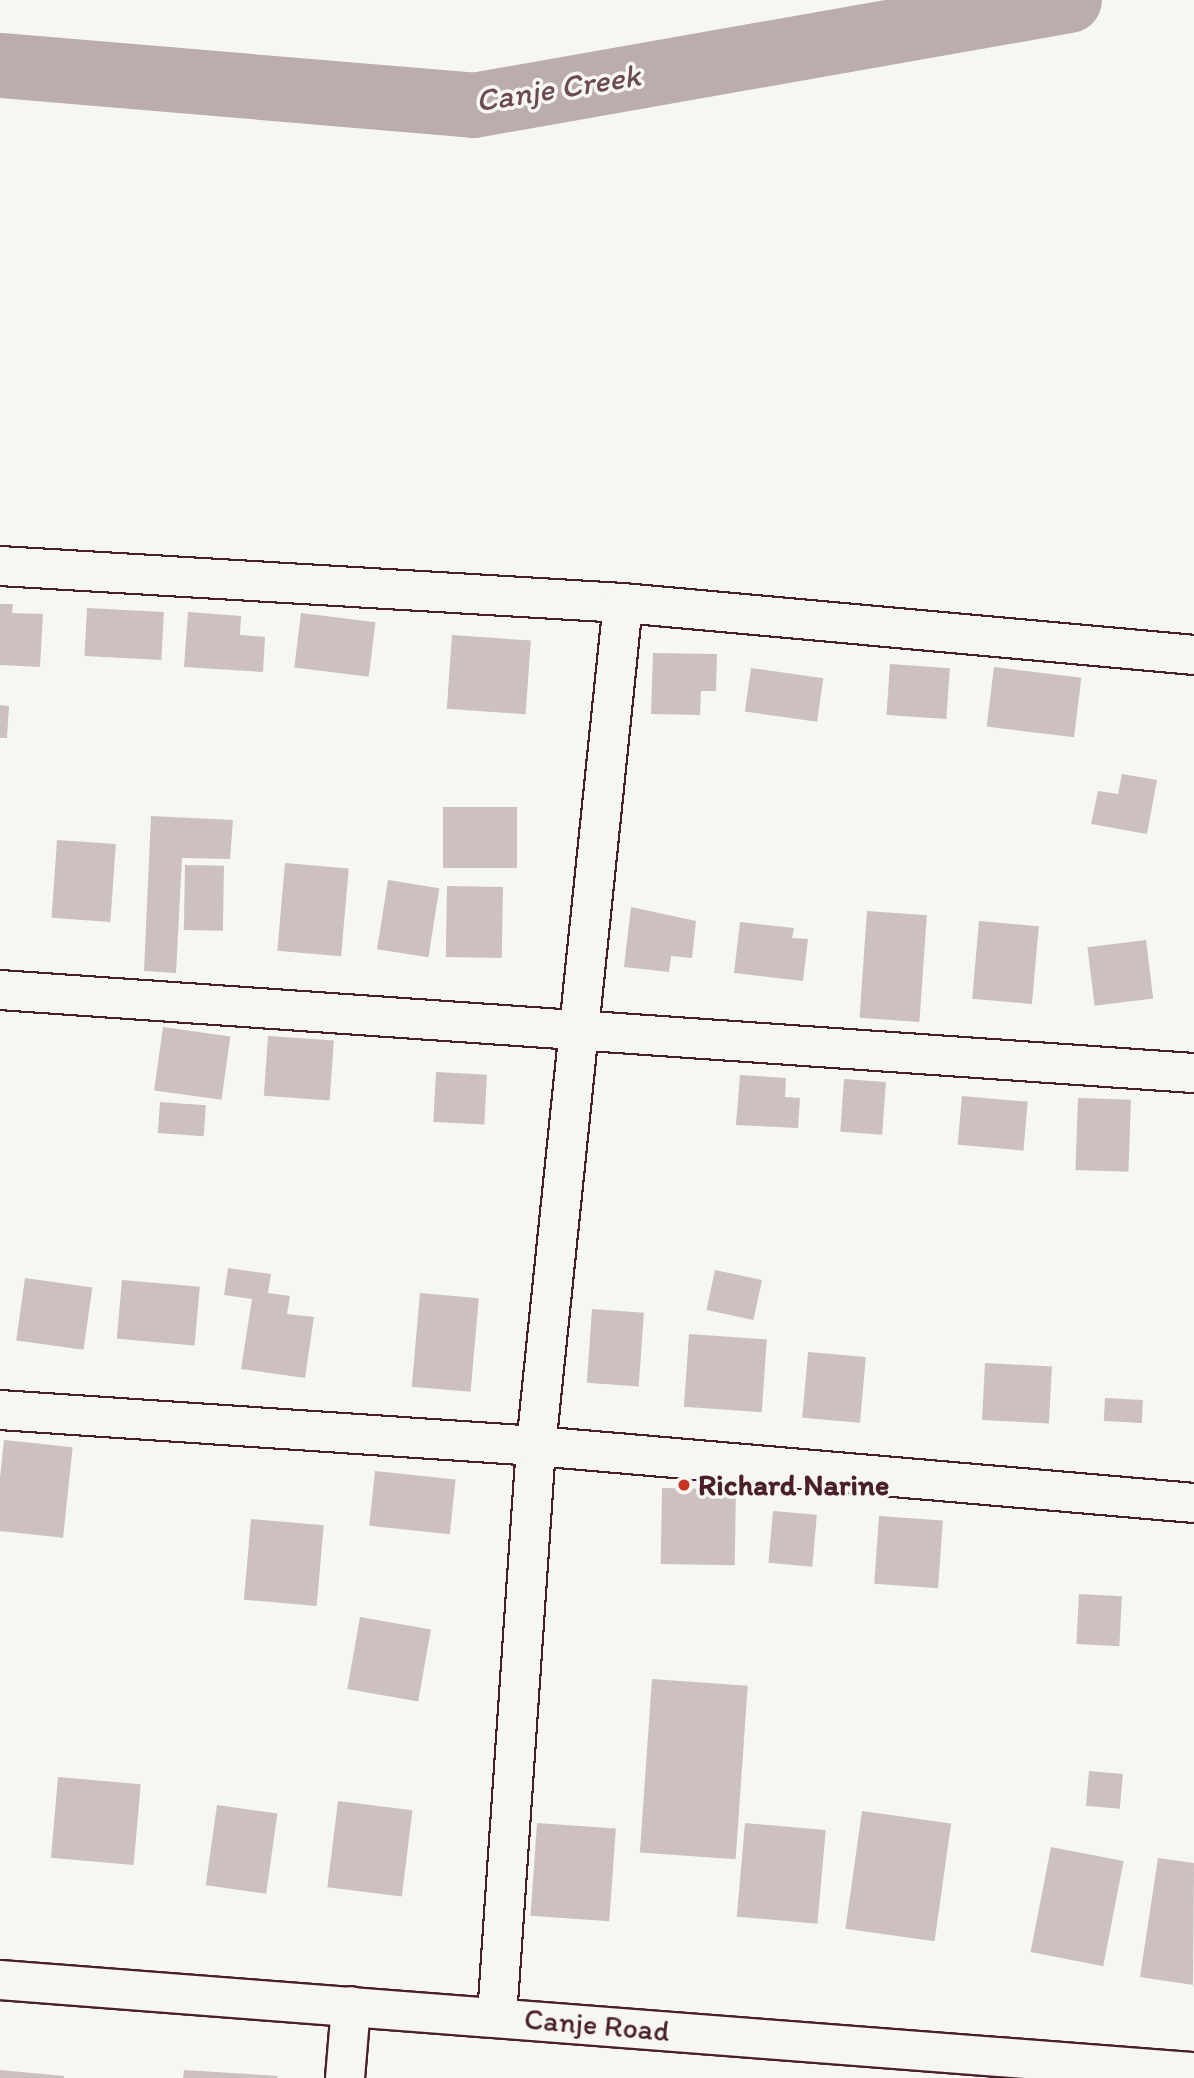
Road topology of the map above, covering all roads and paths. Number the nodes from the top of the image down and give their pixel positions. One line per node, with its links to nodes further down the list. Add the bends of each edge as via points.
1 (0, 566): 2 (street)
2 (623, 603): 3 (street); 5 (street)
3 (1194, 655)
4 (0, 990): 5 (street)
5 (578, 1028): 6 (street); 8 (street)
6 (1194, 1073)
7 (0, 1410): 8 (street)
8 (536, 1446): 9 (street); 12 (street)
9 (1194, 1503)
10 (0, 1980): 11 (street, Canje Road)
11 (351, 2006): 12 (street, Canje Road); 14 (street)
12 (497, 2017): 13 (street, Canje Road)
13 (1194, 2072)
14 (345, 2078)

